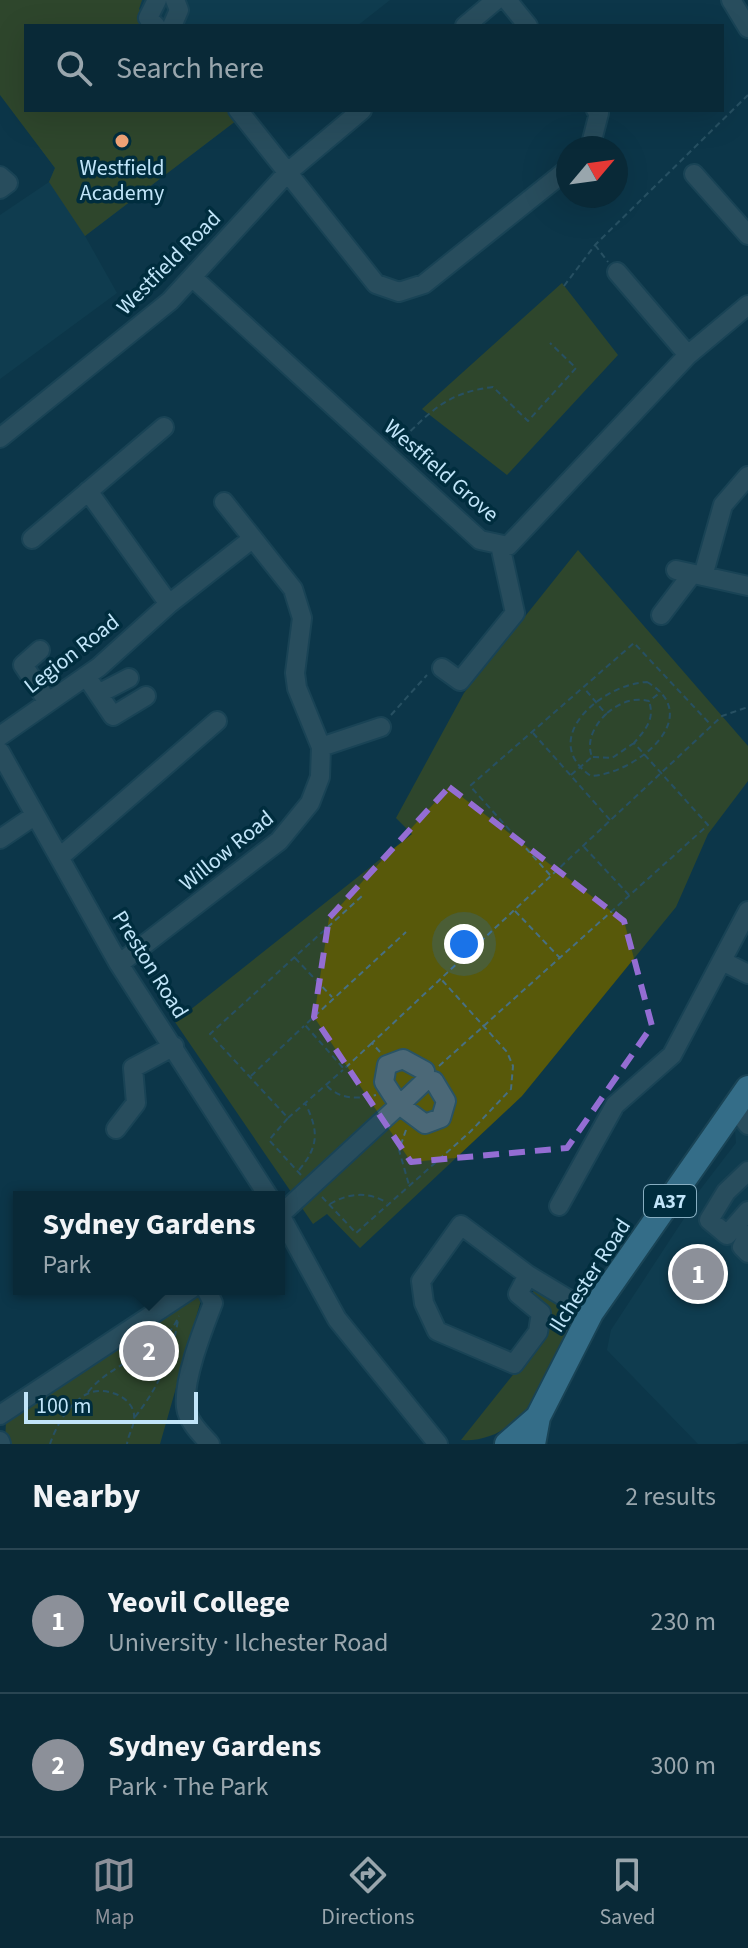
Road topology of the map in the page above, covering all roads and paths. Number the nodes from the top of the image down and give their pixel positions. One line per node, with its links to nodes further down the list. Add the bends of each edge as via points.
1 (157, 0): 6 (street)
2 (175, 0): 7 (street, via 179,10)
3 (496, 0): 8 (street)
4 (507, 0): 9 (street)
5 (731, 0): 10 (street)
6 (147, 23)
7 (173, 24)
8 (467, 24)
9 (526, 24)
10 (748, 28)
11 (748, 95): 22 (path)
12 (240, 112): 16 (street)
13 (360, 112): 16 (street, Westfield Road)
14 (598, 112): 15 (street)
15 (593, 136)
16 (288, 172): 19 (street, via 376,284 399,292 424,284); 24 (street, Westfield Road)
17 (694, 174): 21 (street)
18 (0, 176): 20 (street, via 8,183)
19 (556, 179)
20 (0, 189)
21 (748, 235)
22 (595, 245): 23 (path); 25 (path)
23 (617, 272): 28 (street)
24 (192, 277): 30 (street, Westfield Road, via 102,359); 31 (street, Westfield Grove)
25 (564, 286)
26 (748, 305): 28 (street, Westfield Grove)
27 (550, 343): 31 (path, via 576,368 528,421 493,387 463,391 446,398)
28 (688, 355): 37 (street, Westfield Grove, via 526,531 508,546)
29 (164, 427): 33 (street)
30 (0, 438)
31 (386, 454): 37 (street, Westfield Grove, via 480,540)
32 (748, 476): 38 (street, via 723,505)
33 (88, 491): 35 (street); 40 (street)
34 (224, 502): 36 (street, Willow Road)
35 (32, 539)
36 (252, 539): 40 (street, Legion Road); 61 (street, Willow Road, via 300,602 295,673)
37 (500, 545): 43 (street, via 515,613 460,681)
38 (690, 573): 39 (street); 41 (street)
39 (748, 586)
40 (169, 604): 44 (street, Legion Road)
41 (661, 615)
42 (40, 650): 52 (street, via 23,665)
43 (442, 668): 57 (path, via 437,664)
44 (86, 676): 48 (street); 52 (street, Legion Road)
45 (129, 678): 48 (street)
46 (584, 687): 50 (path); 56 (path, via 634,643); 58 (path)
47 (661, 692): 50 (path, via 647,682 628,683); 51 (path); 64 (path, via 670,716)
48 (98, 694): 49 (street, via 113,716)
49 (146, 696)
50 (595, 701): 54 (path); 65 (path, via 572,737 571,754)
51 (649, 701): 54 (path, via 637,698); 60 (path, via 650,722)
52 (48, 702): 59 (street, Legion Road)
53 (748, 707): 56 (path, via 722,716)
54 (606, 714): 63 (path, via 592,733)
55 (217, 721): 72 (street)
56 (712, 726): 66 (path)
57 (381, 727): 61 (street)
58 (532, 732): 67 (path); 73 (path, via 470,786)
59 (0, 736)
60 (634, 743): 63 (path, via 612,758); 64 (path)
61 (321, 747): 82 (street, Willow Road, via 320,777 297,823)
62 (0, 752): 68 (street, Preston Road)
63 (592, 757): 65 (path)
64 (645, 757): 65 (path, via 607,775 591,776); 66 (path)
65 (579, 768): 67 (path)
66 (661, 773): 69 (path); 74 (path, via 708,825)
67 (571, 776): 69 (path)
68 (34, 816): 70 (street); 72 (street, Preston Road)
69 (611, 821): 71 (path)
70 (0, 839)
71 (584, 846): 73 (path); 74 (path)
72 (60, 857): 82 (street, Preston Road)
73 (551, 876): 76 (path)
74 (630, 895): 80 (path)
75 (362, 896): 79 (path)
76 (515, 910): 80 (path); 86 (path)
77 (748, 911): 81 (street)
78 (406, 932): 84 (path)
79 (295, 957): 84 (path); 91 (path, via 210,1034)
80 (560, 958): 90 (path)
81 (722, 961): 83 (street); 105 (street, via 672,1055 615,1105)
82 (119, 964): 87 (street, Preston Road)
83 (748, 974)
84 (333, 999): 85 (path)
85 (305, 1025): 89 (path); 91 (path)
86 (372, 1043): 88 (path); 89 (path)
87 (174, 1046): 97 (street, via 133,1068 136,1103); 102 (street, Preston Road)
88 (390, 1063): 90 (street, via 403,1059); 94 (street, via 383,1076)
89 (344, 1069): 92 (path)
90 (430, 1076): 94 (street); 94 (street, via 446,1101 445,1113 431,1124)
91 (250, 1077): 96 (path)
92 (326, 1085): 93 (path); 94 (path, via 336,1095 374,1096)
93 (305, 1103): 96 (path); 98 (path, via 316,1124 317,1142)
94 (400, 1104): 100 (street); 101 (path, via 404,1134 399,1150)
95 (743, 1107): 115 (highway, Ilchester Road / A37)
96 (288, 1118): 98 (path, via 269,1140)
97 (116, 1129)
98 (298, 1171): 100 (path)
99 (748, 1171): 107 (street, via 726,1192 709,1220 727,1235)
100 (311, 1185): 106 (street)
101 (410, 1186)
102 (265, 1191)
103 (389, 1204): 104 (path, via 362,1194)
104 (329, 1205)
105 (559, 1206)
106 (285, 1209)
107 (748, 1211)
108 (285, 1226): 121 (street, via 337,1319)
109 (748, 1235): 110 (street, via 742,1247)
110 (748, 1253)
111 (528, 1275): 111 (street, via 461,1225 421,1281 424,1303 437,1331 514,1364 538,1332 541,1313 518,1294); 115 (street)
112 (181, 1295): 118 (street)
113 (185, 1295): 116 (path)
114 (213, 1297): 124 (street, via 186,1408)
115 (591, 1313): 120 (highway, Ilchester Road / A37)
116 (178, 1319): 117 (path, via 158,1345 110,1369); 119 (path, via 156,1391)
117 (88, 1393): 119 (path, via 105,1390 123,1397); 122 (path, via 62,1419)
118 (0, 1415)
119 (135, 1417): 123 (path)
120 (538, 1417): 125 (highway, Ilchester Road / A37); 126 (highway, Ilchester Road / A37)
121 (432, 1441)
122 (50, 1444)
123 (127, 1444)
124 (210, 1444)
125 (507, 1444)
126 (533, 1444)

